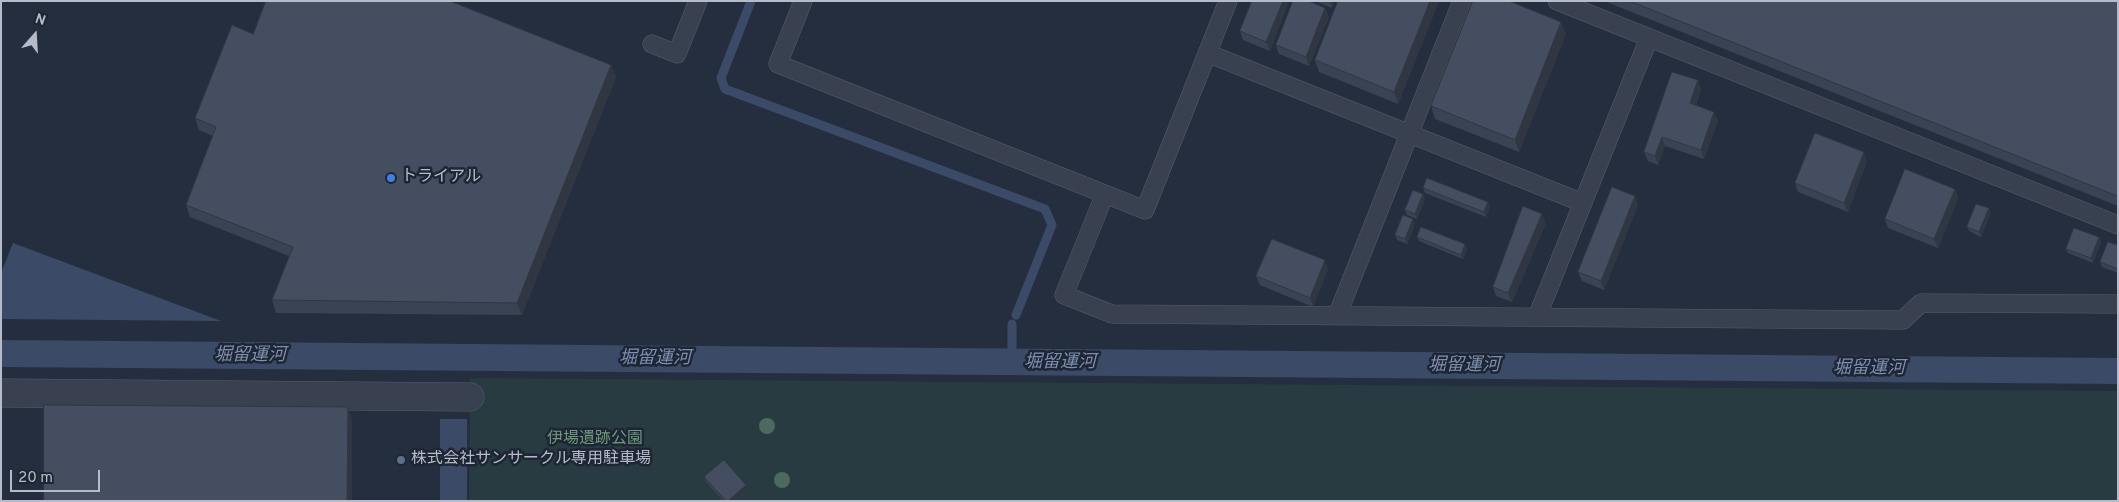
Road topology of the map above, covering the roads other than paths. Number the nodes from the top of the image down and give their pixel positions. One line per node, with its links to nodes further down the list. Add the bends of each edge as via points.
1 (698, 1): 7 (lane, via 677,54)
2 (803, 1): 10 (lane, via 778,64)
3 (1228, 1): 8 (lane)
4 (1462, 1): 9 (lane)
5 (1557, 1): 6 (lane)
6 (1649, 38): 11 (lane); 12 (lane)
7 (652, 44)
8 (1208, 53): 9 (lane); 10 (lane, via 1145,210)
9 (1410, 133): 11 (lane); 14 (lane)
10 (1105, 194): 14 (lane, via 1064,295 1112,314)
11 (1583, 203): 15 (lane)
12 (2118, 225)
13 (2118, 304): 15 (lane, via 1921,302 1903,320)
14 (1337, 316): 15 (lane)
15 (1537, 317)
16 (1, 393): 17 (street)
17 (470, 397)

